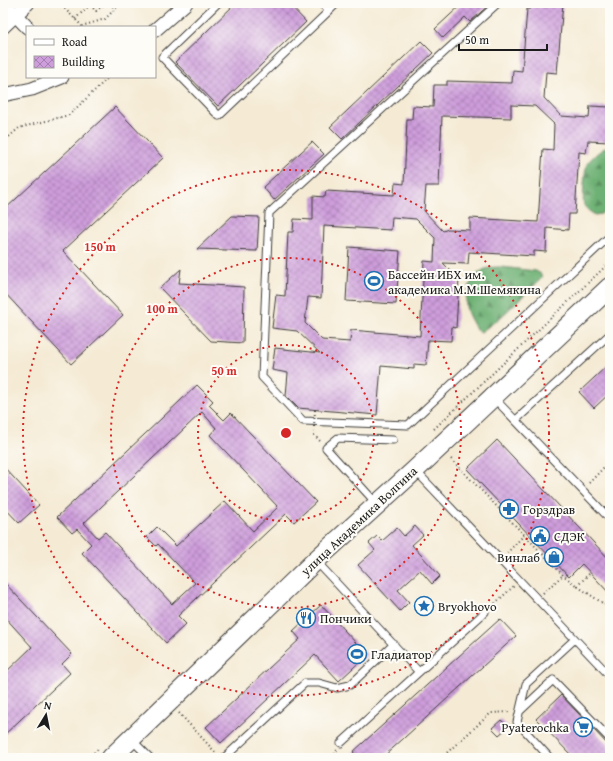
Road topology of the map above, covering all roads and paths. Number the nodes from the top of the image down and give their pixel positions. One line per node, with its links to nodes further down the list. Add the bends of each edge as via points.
1 (4, 3): 16 (street)
2 (28, 3): 16 (street)
3 (92, 3): 17 (path)
4 (99, 3): 5 (path, via 93,8 96,11)
5 (106, 3)
6 (110, 3): 14 (path)
7 (121, 3): 14 (path)
8 (186, 3): 20 (street)
9 (218, 3): 15 (lane, via 162,57 219,116)
10 (321, 3): 15 (lane)
11 (337, 3): 15 (lane)
12 (498, 3): 25 (lane, via 269,214 262,377 303,421 408,425)
13 (61, 4): 17 (path)
14 (115, 9): 17 (path, via 105,19 82,26)
15 (329, 11)
16 (16, 15): 18 (street); 19 (street)
17 (75, 19)
18 (3, 26)
19 (26, 26)
20 (156, 29)
21 (60, 78): 23 (street, via 32,89)
22 (108, 78): 24 (path, via 69,115 19,128)
23 (3, 95)
24 (3, 142)
25 (610, 236)
26 (610, 287): 28 (street, улица Академика Волгина)
27 (610, 334): 30 (lane)
28 (493, 396): 30 (lane); 35 (street, улица Академика Волгина)
29 (314, 410): 32 (path, bridge, via 313,434)
30 (516, 420): 36 (lane)
31 (393, 440): 32 (lane, via 338,438)
32 (326, 448): 37 (lane)
33 (451, 459): 39 (path)
34 (610, 461): 36 (path)
35 (415, 470): 37 (street, улица Академика Волгина); 42 (lane)
36 (582, 490): 38 (lane)
37 (377, 504): 43 (street, улица Академика Волгина)
38 (610, 519)
39 (524, 535): 42 (path); 45 (path)
40 (610, 554): 41 (path)
41 (607, 557)
42 (500, 560): 46 (lane)
43 (316, 561): 52 (lane); 57 (street, улица Академика Волгина)
44 (590, 573): 47 (path)
45 (563, 575): 47 (path); 48 (path)
46 (520, 580): 48 (lane); 50 (path)
47 (577, 586): 49 (path)
48 (537, 599): 51 (lane)
49 (610, 608)
50 (485, 612): 53 (lane)
51 (575, 639): 54 (lane); 55 (lane, via 526,684)
52 (394, 644): 53 (lane); 63 (lane, via 350,685 337,688 305,682)
53 (419, 672): 59 (lane)
54 (610, 676)
55 (520, 711): 58 (lane, via 553,680); 64 (path, via 491,713); 65 (lane, via 517,722)
56 (179, 713): 60 (path)
57 (131, 739): 61 (street, улица Академика Волгина); 62 (lane)
58 (610, 739)
59 (340, 743)
60 (216, 752)
61 (111, 758)
62 (150, 758)
63 (224, 758)
64 (441, 758)
65 (550, 758)

